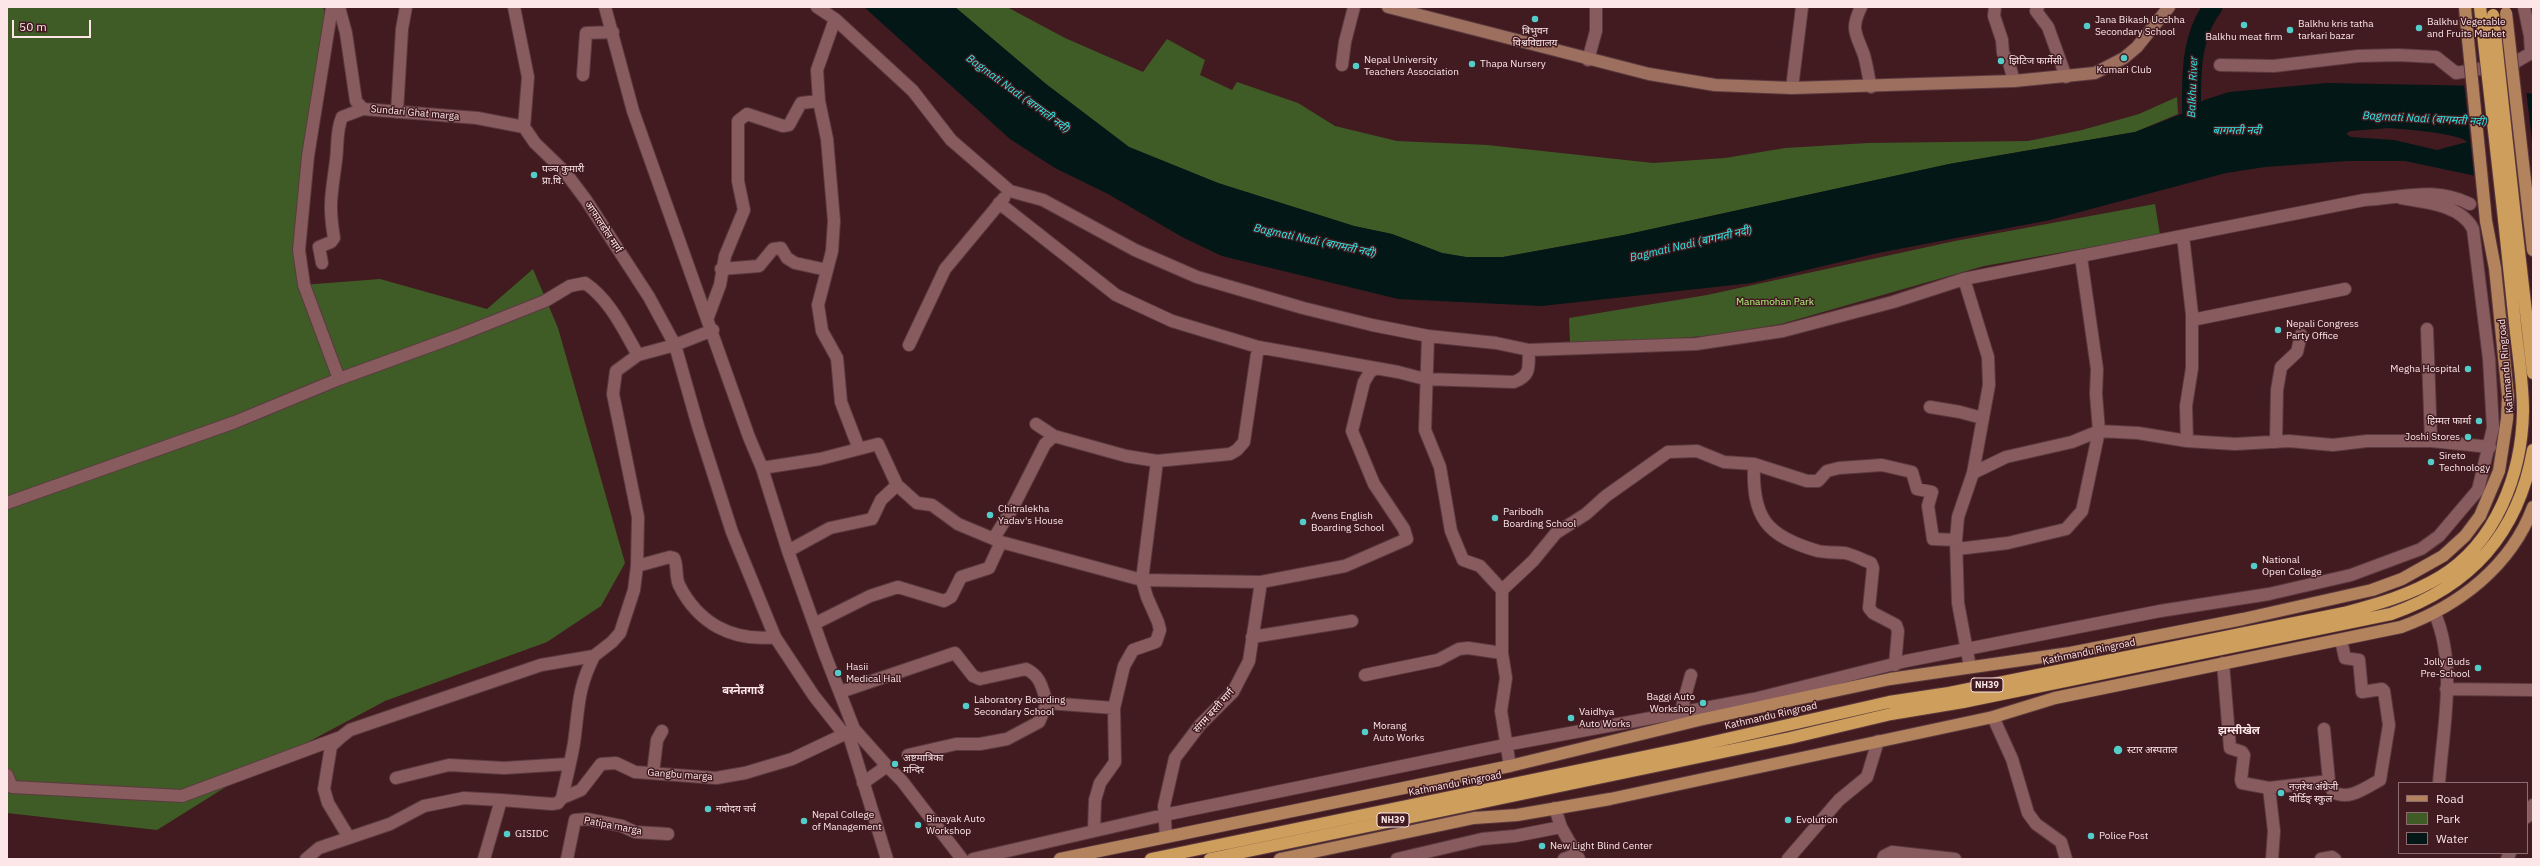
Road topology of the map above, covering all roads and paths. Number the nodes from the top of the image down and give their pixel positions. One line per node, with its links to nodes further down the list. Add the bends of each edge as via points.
1 (332, 7): 62 (street, via 308,156 299,250 304,285)
2 (339, 7): 32 (street, Sundari Ghat marga, via 346,34 356,101)
3 (406, 7): 33 (street, via 402,29)
4 (514, 7): 34 (street, via 528,77)
5 (605, 7): 21 (street)
6 (817, 7): 20 (street)
7 (1354, 7): 24 (street)
8 (1388, 7): 17 (main road)
9 (1596, 7): 23 (street, via 1596,31)
10 (1802, 7): 30 (street)
11 (1861, 7): 29 (street, via 1854,27)
12 (2038, 7): 27 (street, via 2036,11 2048,28)
13 (2169, 7): 27 (main road, via 2137,47 2124,58 2095,73)
14 (2524, 7): 22 (street)
15 (1991, 9): 28 (street)
16 (2506, 10): 40 (main road, bridge)
17 (1415, 11): 23 (main road)
18 (2487, 11): 39 (highway, Kathmandu Ringroad / NH39, bridge)
19 (2465, 13): 90 (main road, bridge, via 2486,221 2495,268 2508,396 2508,419 2499,471 2480,516 2466,536 2448,552 2426,568 2402,579)
20 (835, 19): 31 (street, via 817,70); 35 (street, via 913,91 951,140)
21 (612, 32): 26 (street, via 586,33); 49 (street, via 634,111)
22 (2532, 36): 25 (street, via 2531,53 2514,63 2456,73 2436,57 2398,55 2358,56 2274,66)
23 (1588, 60): 30 (main road, via 1715,85)
24 (1342, 65)
25 (2220, 65)
26 (583, 75)
27 (2066, 77): 28 (main road)
28 (2014, 81): 29 (main road)
29 (1871, 87): 30 (main road)
30 (1792, 88)
31 (818, 101): 45 (street, via 801,103 789,125 783,126 747,114 738,120 738,181 744,210); 46 (street, via 827,139 834,214 832,251)
32 (363, 109): 33 (street, Sundari Ghat marga); 44 (street, via 342,116 338,127 329,210 334,238 319,248)
33 (397, 112): 34 (street, Sundari Ghat marga, via 477,118)
34 (524, 127): 55 (street, आफालडोल मार्ग, via 534,143 565,172 586,200 648,297)
35 (1010, 191): 37 (street); 54 (street, via 1043,200 1135,250 1197,277 1303,308)
36 (2402, 198): 38 (street, via 2425,192 2446,195); 41 (street, via 2364,200); 72 (street, via 2446,208 2463,216 2473,229 2489,359 2493,428)
37 (999, 203): 56 (street, via 945,269); 57 (street, via 1116,294 1172,321)
38 (2470, 204)
39 (2510, 218): 61 (highway, Kathmandu Ringroad / NH39); 101 (highway, Kathmandu Ringroad / NH39, via 2521,373 2521,435 2518,457 2506,498 2492,525 2477,544 2461,561 2441,576 2407,594 2382,603 2344,613)
40 (2532, 234): 42 (main road)
41 (2183, 236): 43 (street); 50 (street)
42 (2533, 250)
43 (2081, 257): 47 (street); 67 (street, via 2098,369 2096,394)
44 (322, 263)
45 (721, 269): 46 (street, via 759,266 773,250 781,248 787,258 795,263); 49 (street, via 720,285)
46 (827, 270): 73 (street, via 818,305 822,331 837,358 841,402)
47 (1964, 279): 58 (street, via 1893,302 1784,331 1696,344); 65 (street, via 1988,357 1989,385)
48 (2345, 289): 50 (street)
49 (708, 317): 52 (street)
50 (2192, 320): 69 (street, via 2192,368 2186,406)
51 (2427, 329): 70 (street)
52 (713, 330): 55 (street); 77 (street)
53 (2300, 335): 71 (street, via 2297,352 2281,367 2277,390)
54 (1428, 336): 58 (street, via 1496,343); 63 (street)
55 (675, 345): 59 (street); 94 (street, आफालडोल मार्ग, via 732,532)
56 (909, 345)
57 (1258, 347): 60 (street); 75 (street, via 1244,442 1237,450 1230,454)
58 (1529, 350): 63 (street, via 1527,374 1514,382)
59 (638, 355): 62 (street, via 606,302 597,291 585,283 570,286 545,301); 85 (street, via 616,371 613,394 638,516)
60 (1376, 368): 63 (street); 88 (street, via 1364,382 1352,431 1374,484 1404,529 1407,539 1345,566)
61 (2533, 373)
62 (340, 379): 80 (street, via 234,422)
63 (1425, 379): 89 (street, via 1425,430 1440,467 1456,546 1463,560 1480,566)
64 (1930, 407): 65 (street)
65 (1982, 418): 78 (street)
66 (1036, 424): 68 (street)
67 (2099, 431): 69 (street, via 2138,433); 78 (street, via 2072,442 2006,457); 83 (street, via 2082,511 2066,529 2008,543)
68 (1054, 436): 75 (street, via 1126,456); 82 (street, via 1045,444)
69 (2187, 441): 71 (street, via 2235,444)
70 (2431, 441): 71 (street, via 2367,441 2334,445); 72 (street)
71 (2276, 442)
72 (2490, 447): 86 (street, via 2478,490 2439,536 2421,549)
73 (859, 449): 77 (street, via 820,459); 79 (street, via 878,444)
74 (2533, 450): 102 (highway, NH39, via 2523,490 2498,540 2480,562 2440,592 2418,604 2365,620)
75 (1157, 461): 87 (street)
76 (1754, 464): 83 (street, via 1807,481 1818,481 1827,471 1839,468 1882,465 1912,472 1917,489 1932,492 1928,506 1933,539); 89 (street, via 1724,462 1697,451 1668,452 1606,496 1586,514 1556,533 1533,561); 104 (street, via 1753,482 1760,515 1768,528 1819,551 1847,554 1871,563 1873,568 1869,608 1873,613 1896,625 1898,631)
77 (762, 468): 84 (street)
78 (1973, 473): 83 (street, via 1958,517)
79 (897, 485): 82 (street, via 916,503 932,505 958,524); 84 (street, via 881,500 872,519 830,528)
80 (7, 503)
81 (2533, 507): 91 (main road, via 2520,536 2506,555 2467,592)
82 (998, 540): 87 (street); 93 (street, via 990,568 961,577 951,597 944,601 898,587 870,596)
83 (1957, 544): 98 (street, via 1958,603)
84 (788, 551): 93 (street)
85 (637, 566): 94 (street, via 674,558 678,584 707,622 722,630); 100 (street, via 634,590 620,633)
86 (2351, 574): 90 (street); 98 (street, via 2239,600 2160,611)
87 (1142, 580): 88 (street); 113 (street, via 1160,630 1156,642 1133,650 1124,666)
88 (1261, 582): 95 (street, संगम बस्ती मार्ग)
89 (1502, 590): 99 (street)
90 (2355, 594): 97 (main road)
91 (2435, 614): 96 (main road, via 2401,627); 109 (street, via 2443,632)
92 (1352, 621): 95 (street)
93 (814, 624): 111 (street)
94 (775, 637): 118 (street, आफालडोल मार्ग, via 814,696)
95 (1252, 637): 137 (street, संगम बस्ती मार्ग, via 1249,661 1232,692 1200,725 1175,758)
96 (2341, 640): 103 (main road); 129 (street, via 2345,658 2359,660 2362,692 2382,689 2384,691 2389,725 2380,780 2360,791 2339,796 2333,792)
97 (2125, 643): 101 (main road); 105 (main road)
98 (1967, 649): 104 (street); 105 (street)
99 (1502, 653): 106 (street, via 1459,649 1438,660); 121 (street, via 1506,678 1500,711)
100 (594, 656): 119 (street, via 541,665 350,730); 123 (street, via 578,696 574,745)
101 (2128, 656): 152 (highway, Kathmandu Ringroad / NH39, via 1956,692 1889,702 1676,750)
102 (2164, 661): 108 (main road); 153 (highway, NH39, via 1891,714 1760,745)
103 (2223, 663): 108 (main road); 132 (street, via 2230,748 2244,755 2241,782)
104 (1895, 665): 114 (street, via 1754,698)
105 (1970, 667): 125 (main road, via 1890,679 1714,716)
106 (1365, 675)
107 (1691, 675): 114 (street)
108 (2166, 676): 115 (main road, via 2054,698)
109 (2446, 689): 110 (street); 130 (street)
110 (2533, 690)
111 (840, 692): 112 (street, via 955,652 973,676 980,679 1026,669 1032,672 1038,676); 118 (street)
112 (1047, 703): 113 (street); 122 (street, via 1039,722 1007,739 980,744 956,744)
113 (1114, 708): 140 (street, via 1115,762 1100,783 1095,800)
114 (1681, 711): 121 (street)
115 (1993, 716): 120 (main road); 160 (street, via 2012,759 2028,813 2036,824 2060,842)
116 (2324, 729): 129 (street)
117 (662, 731): 126 (street, via 657,740)
118 (848, 732): 124 (street, आफालडोल मार्ग); 126 (street, Gangbu marga, via 792,759 744,774 716,778); 131 (street)
119 (341, 737): 127 (street, via 182,796 12,787); 142 (street, via 331,746 324,789 328,802)
120 (1878, 741): 136 (main road, via 1610,799); 157 (street, via 1867,777 1839,800)
121 (1505, 745): 125 (street); 137 (street)
122 (908, 755)
123 (568, 764): 128 (street, via 504,768 449,765); 133 (street)
124 (887, 766): 131 (street); 149 (street, आफालडोल मार्ग, via 902,781)
125 (1510, 766): 143 (main road)
126 (653, 773): 133 (street, Gangbu marga, via 635,772 616,763 601,764 581,790)
127 (7, 775)
128 (396, 778)
129 (2330, 781): 132 (street)
130 (2439, 782)
131 (863, 784): 148 (street)
132 (2268, 788): 161 (street, via 2274,831)
133 (562, 798): 134 (street, Gangbu marga, via 558,803 552,804)
134 (502, 800): 142 (street, Gangbu marga, via 450,799 424,806 378,829); 146 (street)
135 (2533, 805): 138 (street)
136 (1555, 808): 139 (street); 154 (main road, via 1518,815 1474,818)
137 (1164, 815): 140 (street); 143 (street, संगम बस्ती मार्ग)
138 (2528, 815)
139 (1561, 827): 144 (street); 155 (street, via 1482,839)
140 (1094, 831): 150 (street)
141 (668, 834): 147 (street, Patipa marga, via 634,832 622,826 587,819 575,820)
142 (348, 836): 145 (street, via 319,848)
143 (1166, 837): 151 (main road)
144 (1578, 857): 156 (street)
145 (306, 859)
146 (484, 859)
147 (567, 859)
148 (886, 859)
149 (962, 859)
150 (973, 859)
151 (1060, 859)
152 (1151, 859)
153 (1210, 859)
154 (1280, 859)
155 (1397, 859)
156 (1564, 859)
157 (1788, 859)
158 (1883, 859): 159 (street, via 1892,852)
159 (1955, 859)
160 (2066, 859)
161 (2272, 859)
162 (2321, 859): 163 (street)
163 (2335, 859)

